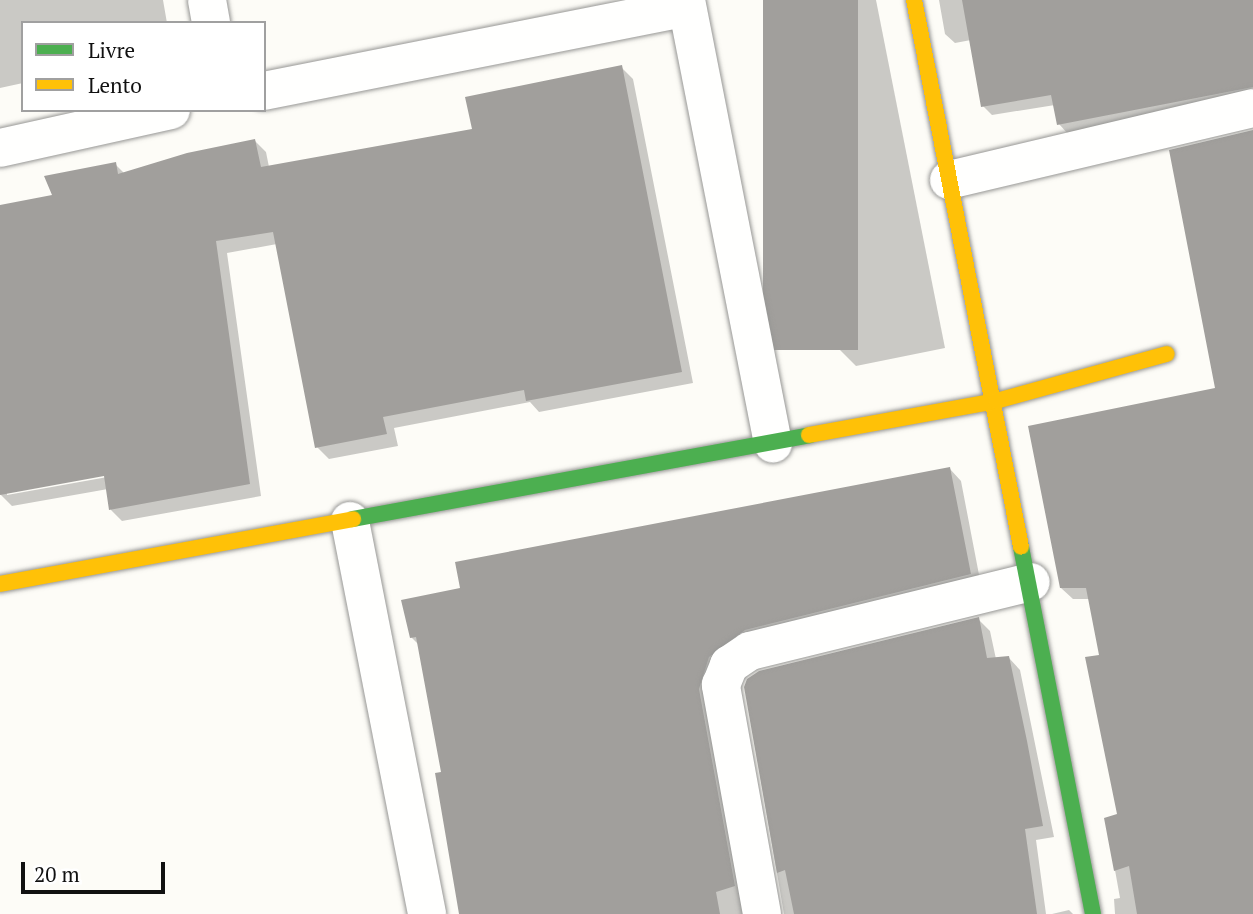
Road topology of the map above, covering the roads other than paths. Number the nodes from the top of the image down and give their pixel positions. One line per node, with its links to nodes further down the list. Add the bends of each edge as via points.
1 (207, 0): 4 (street)
2 (915, 0): 9 (street)
3 (687, 3): 5 (street); 12 (street)
4 (211, 21)
5 (266, 90)
6 (1253, 108): 9 (street)
7 (162, 112): 8 (street)
8 (0, 148)
9 (950, 180): 11 (street)
10 (1167, 354): 11 (street)
11 (996, 401): 12 (street); 14 (street)
12 (773, 444): 13 (street)
13 (350, 521): 15 (street); 16 (street)
14 (1031, 582): 17 (street, via 750,651 729,665 721,685); 18 (street)
15 (0, 584)
16 (427, 914)
17 (762, 914)
18 (1093, 914)

